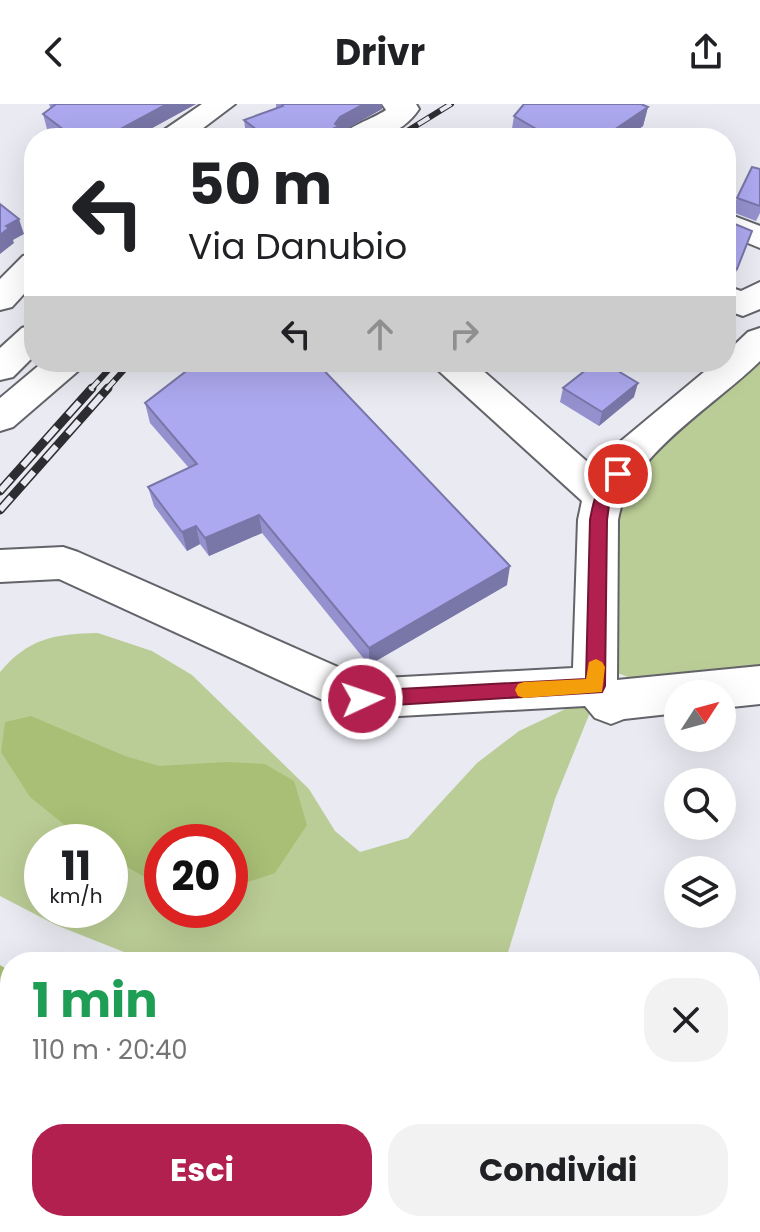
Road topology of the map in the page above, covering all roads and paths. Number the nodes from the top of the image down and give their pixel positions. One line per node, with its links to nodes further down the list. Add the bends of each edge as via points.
1 (221, 104): 3 (street)
2 (396, 104): 4 (street, via 405,109)
3 (186, 128)
4 (378, 128)
5 (736, 227): 6 (street)
6 (760, 238)
7 (24, 274): 9 (street)
8 (760, 293): 10 (street, via 743,305)
9 (0, 299)
10 (736, 302)
11 (760, 340): 13 (street)
12 (24, 345): 14 (street)
13 (736, 364)
14 (0, 368)
15 (54, 372): 18 (street)
16 (462, 372): 19 (street)
17 (727, 372): 19 (street, via 634,451)
18 (0, 418)
19 (602, 497): 22 (street, via 598,520)
20 (0, 566): 22 (street, via 63,563 362,699)
21 (760, 685): 22 (street, via 618,700)
22 (603, 695)

